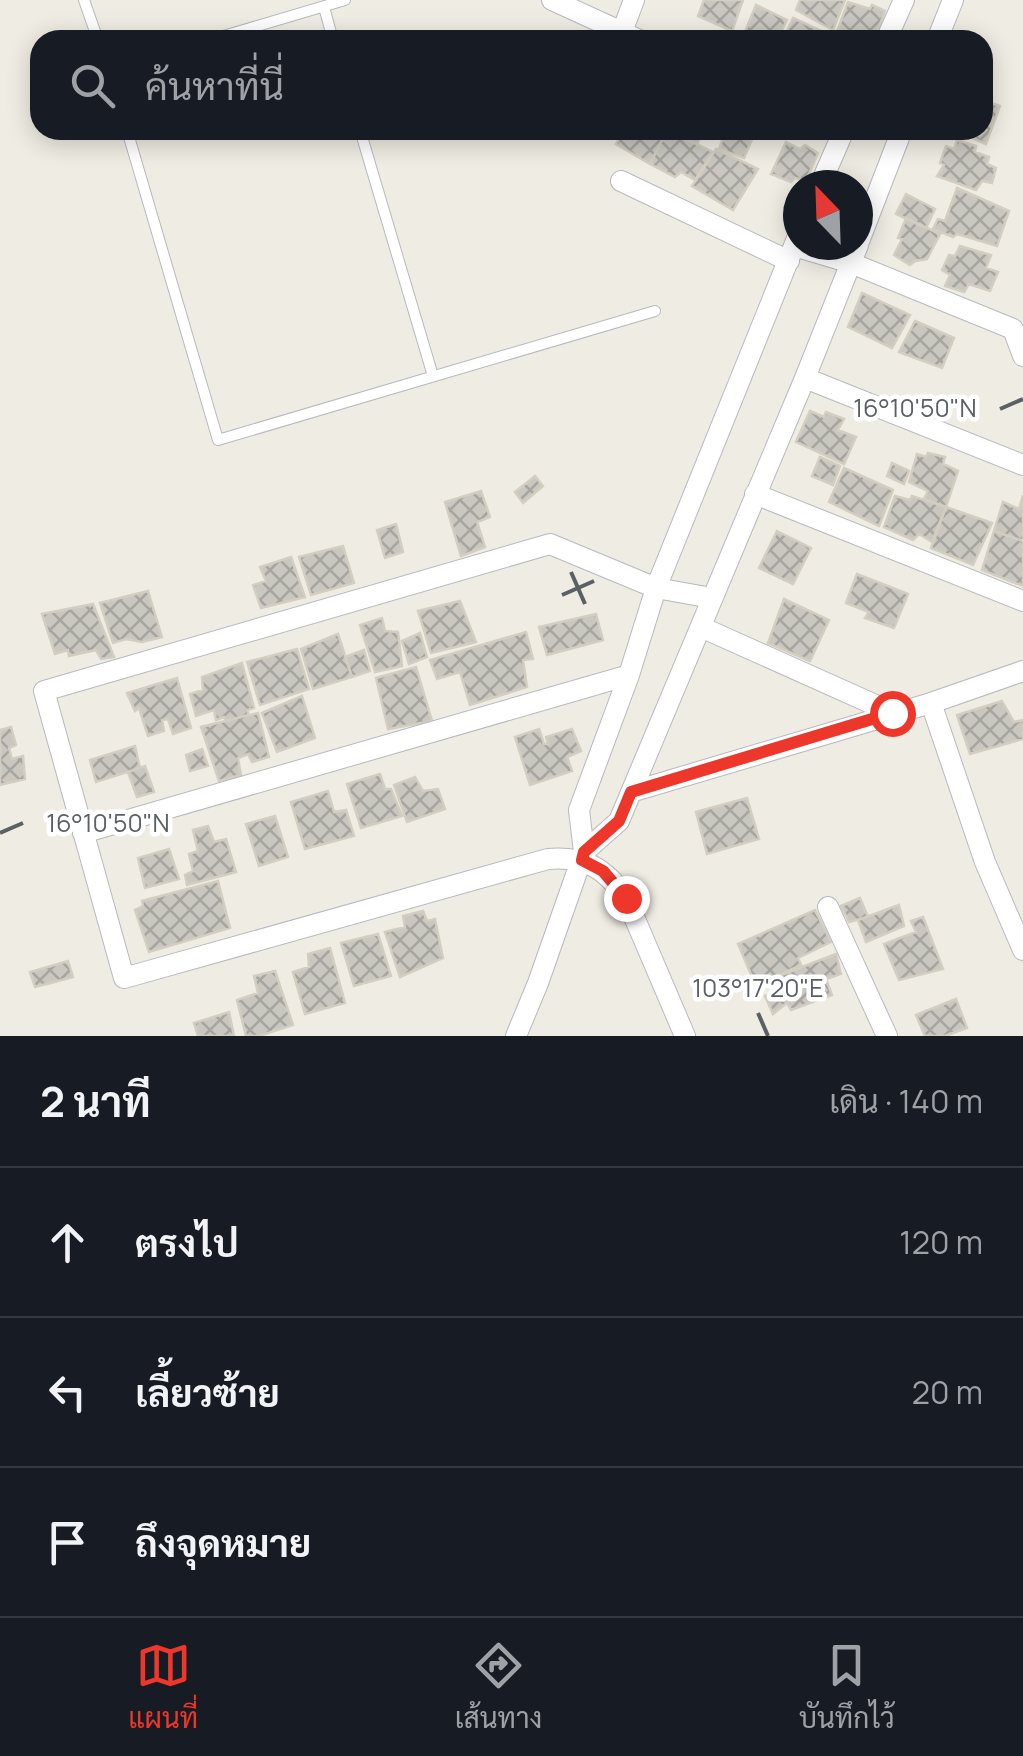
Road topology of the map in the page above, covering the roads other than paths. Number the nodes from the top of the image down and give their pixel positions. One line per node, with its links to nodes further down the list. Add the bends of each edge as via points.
1 (84, 0): 8 (lane)
2 (345, 0): 7 (lane)
3 (552, 0): 11 (street)
4 (634, 0): 12 (street)
5 (904, 0): 13 (street)
6 (953, 0): 14 (street)
7 (324, 7): 9 (lane); 10 (lane)
8 (94, 30)
9 (245, 30)
10 (330, 30)
11 (617, 30)
12 (631, 30)
13 (890, 30)
14 (941, 30)
15 (129, 140): 28 (lane, via 218,440)
16 (363, 140): 28 (lane)
17 (835, 140): 19 (street)
18 (898, 140): 21 (street)
19 (825, 170)
20 (621, 181): 22 (street)
21 (873, 204)
22 (783, 243)
23 (873, 259): 27 (street, via 1013,329)
24 (789, 260): 32 (street)
25 (851, 260): 29 (street)
26 (654, 311): 28 (lane)
27 (1023, 356)
28 (433, 376)
29 (806, 378): 30 (street); 31 (street)
30 (1023, 465)
31 (755, 494): 33 (street); 34 (street)
32 (656, 588): 33 (street); 37 (street); 41 (street, via 550,544 44,691)
33 (712, 598): 35 (street)
34 (1023, 601)
35 (701, 627): 39 (street); 40 (street)
36 (1023, 672): 38 (street)
37 (628, 675): 41 (street); 42 (street, via 580,810)
38 (931, 703): 39 (street); 44 (street)
39 (892, 713): 40 (street)
40 (631, 792): 42 (street, via 619,821)
41 (83, 834): 42 (street, via 124,978 548,859)
42 (583, 856): 45 (street); 46 (street, via 626,898)
43 (828, 907): 47 (street)
44 (1023, 950)
45 (516, 1036)
46 (685, 1036)
47 (887, 1036)

